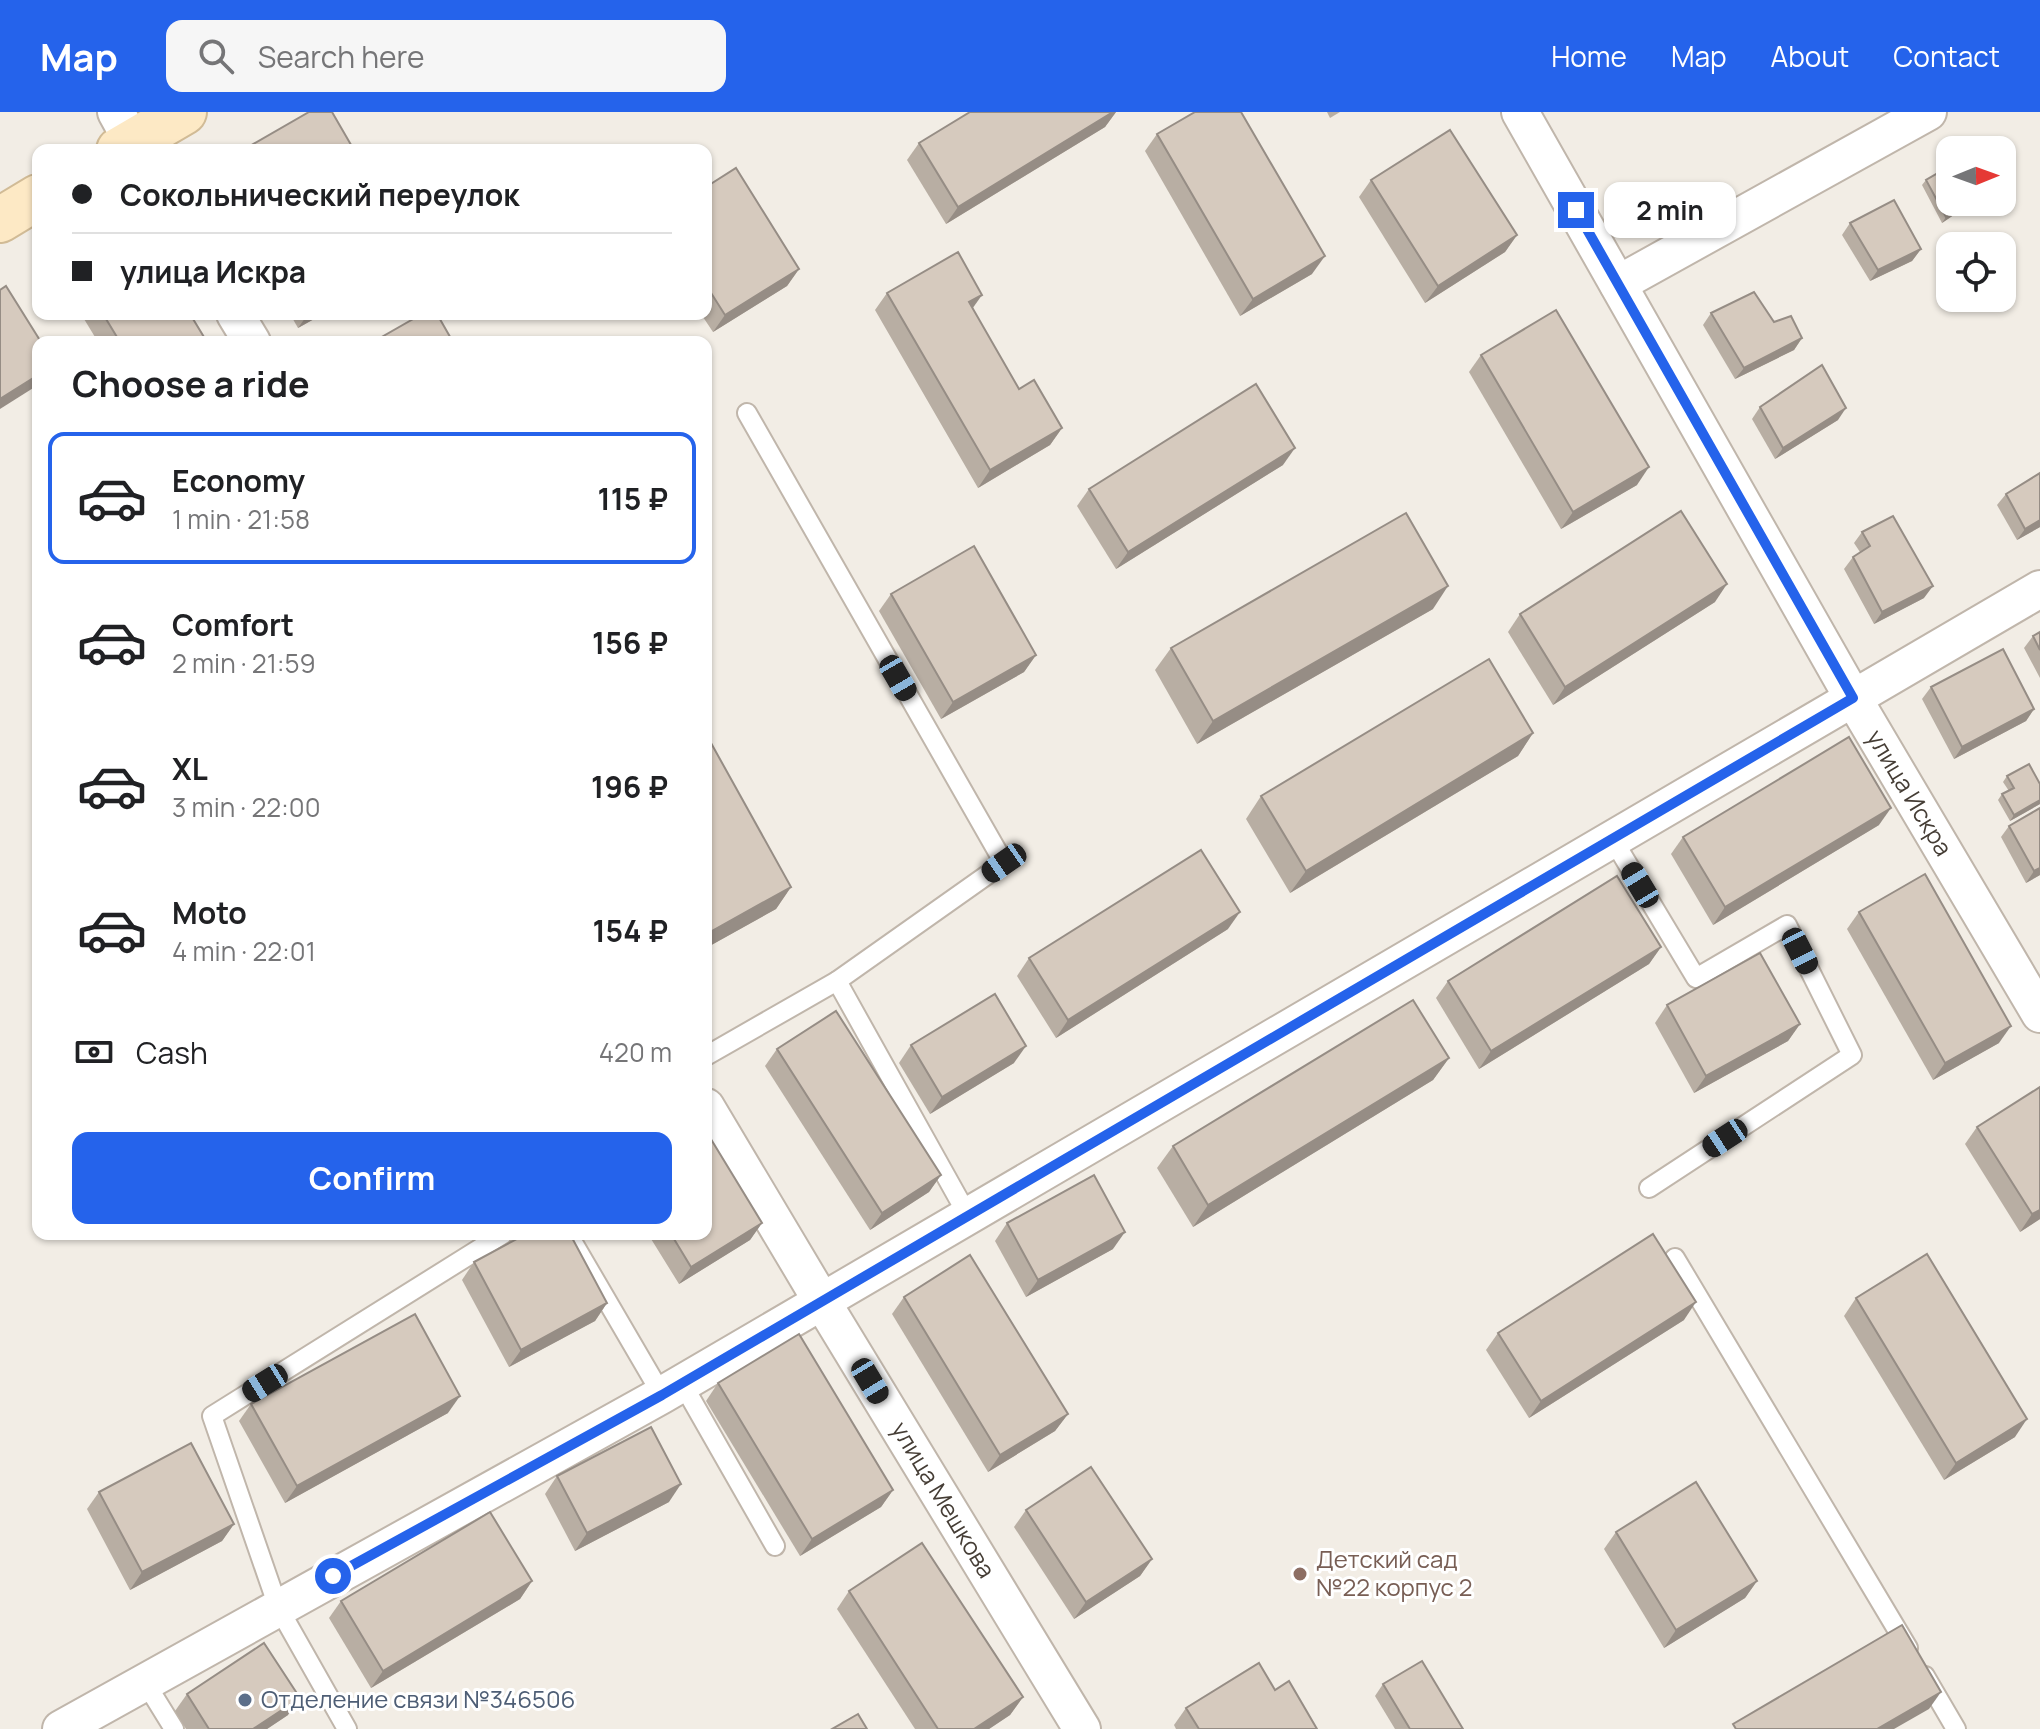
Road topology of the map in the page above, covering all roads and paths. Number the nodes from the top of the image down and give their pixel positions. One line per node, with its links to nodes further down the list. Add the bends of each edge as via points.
1 (184, 112): 4 (main road)
2 (1520, 112): 7 (street, улица Искра)
3 (1928, 112): 7 (street)
4 (126, 138)
5 (32, 201): 6 (main road)
6 (0, 220)
7 (1618, 284): 10 (street, улица Искра)
8 (747, 413): 12 (lane, via 1004,863)
9 (2040, 589): 10 (street)
10 (1853, 698): 11 (street); 13 (street, улица Искра)
11 (1612, 838): 16 (lane, via 1696,978 1787,925 1852,1055); 17 (street)
12 (837, 981): 14 (lane); 17 (lane)
13 (2040, 1014)
14 (712, 1053)
15 (712, 1117): 21 (street, улица Мешкова)
16 (1649, 1188)
17 (967, 1214): 21 (street)
18 (493, 1240): 24 (lane, via 212,1416)
19 (572, 1240): 22 (lane)
20 (1675, 1258): 30 (lane)
21 (821, 1300): 22 (street); 29 (street, улица Мешкова)
22 (672, 1389): 23 (lane); 24 (street)
23 (775, 1546)
24 (278, 1607): 25 (street); 28 (lane)
25 (145, 1682): 26 (street); 27 (lane)
26 (61, 1729)
27 (174, 1729)
28 (347, 1729)
29 (1082, 1729)
30 (1956, 1729)

